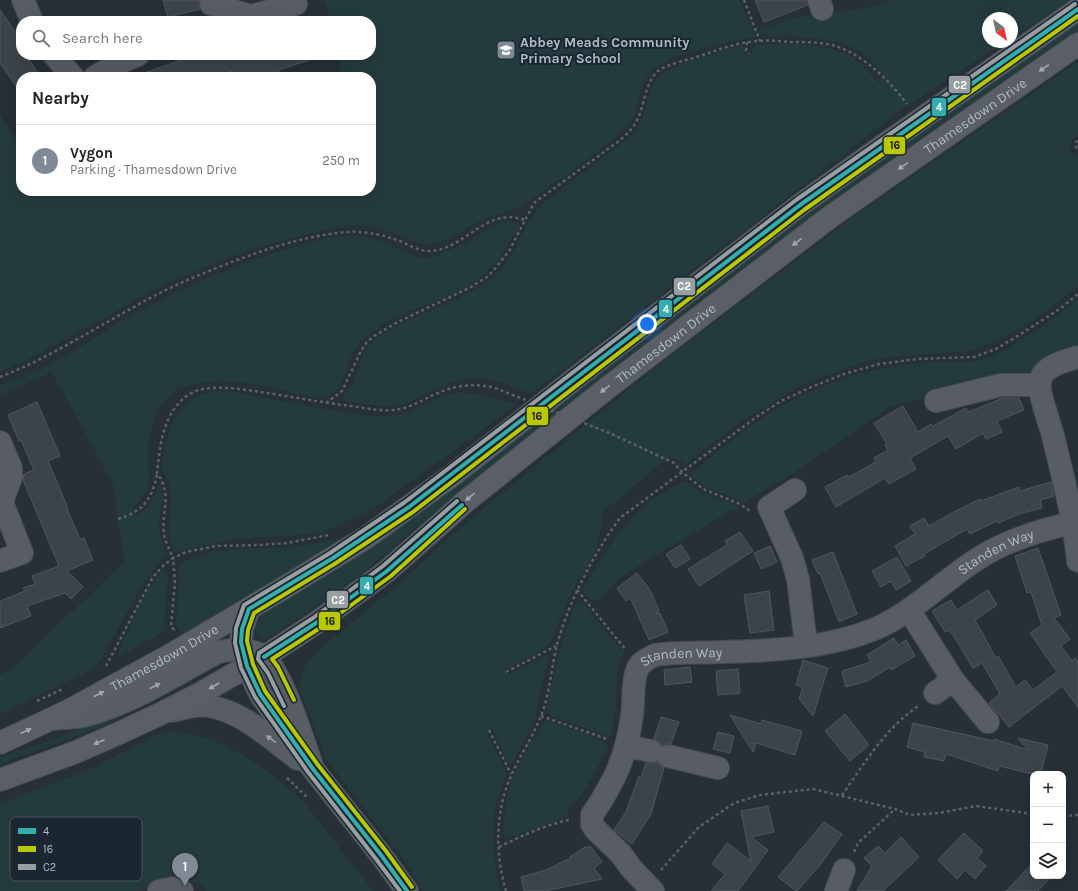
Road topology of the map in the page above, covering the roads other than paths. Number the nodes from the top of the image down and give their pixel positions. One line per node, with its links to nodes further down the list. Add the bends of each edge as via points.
1 (23, 0): 5 (street)
2 (296, 4): 3 (street, via 251,16)
3 (209, 8)
4 (1078, 9): 20 (main road, Thamesdown Drive, via 800,205 410,507)
5 (30, 16)
6 (1078, 44): 23 (main road, Thamesdown Drive, one-way to 23, via 830,217 599,394 466,501 387,571 327,615)
7 (58, 60): 9 (street)
8 (126, 60): 10 (street)
9 (69, 72)
10 (103, 72)
11 (1078, 357): 12 (street, via 1049,368 1042,376)
12 (1040, 385): 13 (street, via 1001,386); 17 (street)
13 (936, 401)
14 (0, 442): 16 (street, via 11,468 11,476)
15 (795, 490): 22 (street, via 762,511 784,537 794,563)
16 (1, 502): 18 (street, via 22,553)
17 (1072, 523): 19 (street); 21 (street, Standen Way, via 998,547)
18 (0, 561)
19 (1078, 561)
20 (249, 609): 23 (street, via 242,629 241,642); 27 (main road, Thamesdown Drive, one-way to 20)
21 (909, 610): 22 (street, Standen Way, via 877,628 832,642); 24 (street)
22 (806, 645): 30 (street, Standen Way, via 778,649 655,655 640,665 636,676)
23 (251, 658): 26 (main road, Thamesdown Drive, one-way to 26, via 201,693); 27 (street, one-way to 23, via 86,715 112,706 158,685 218,652 228,650); 32 (street, via 276,676 292,710)
24 (953, 680): 25 (street); 28 (street)
25 (935, 693)
26 (160, 714): 32 (street, one-way to 26, via 246,721 220,709 196,706); 33 (main road, Thamesdown Drive, one-way to 33, via 76,752)
27 (52, 719): 29 (main road, Thamesdown Drive, one-way to 27)
28 (988, 722)
29 (0, 743)
30 (626, 746): 31 (street); 35 (street, Standen Way, via 616,774 592,814 592,824)
31 (718, 768)
32 (313, 769): 38 (street)
33 (0, 780)
34 (844, 870): 39 (street)
35 (650, 888)
36 (159, 891): 37 (street, via 174,888)
37 (182, 891)
38 (407, 891)
39 (836, 891)

